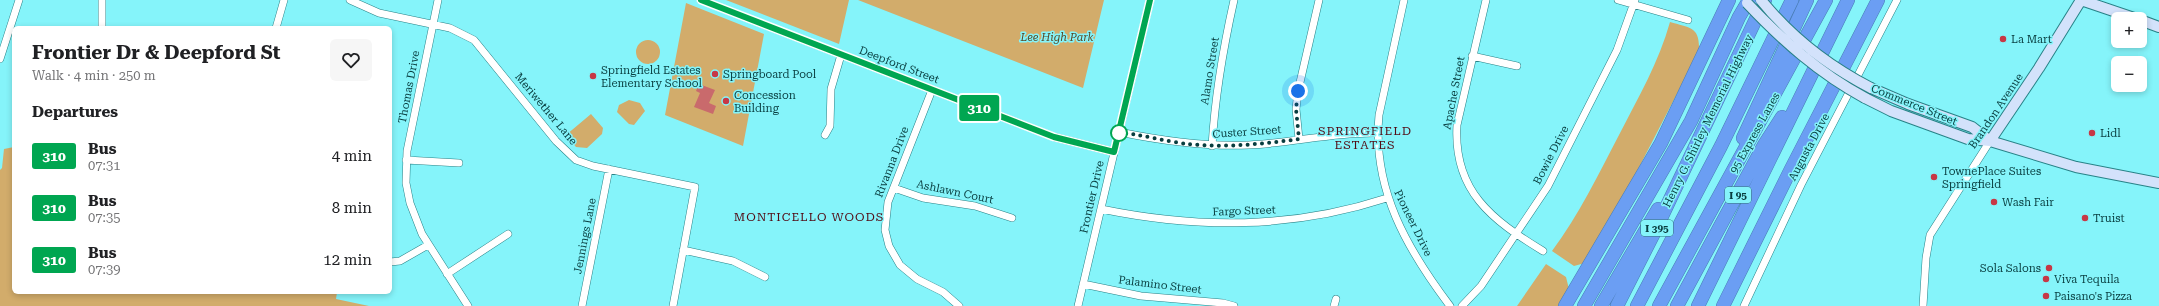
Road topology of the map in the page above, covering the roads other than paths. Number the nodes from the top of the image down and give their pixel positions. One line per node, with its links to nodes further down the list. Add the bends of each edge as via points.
1 (19, 0): 35 (street)
2 (102, 0): 30 (street)
3 (284, 0): 31 (street)
4 (350, 0): 29 (street, Meriwether Lane, via 379,13)
5 (438, 0): 29 (street, Thomas Drive)
6 (701, 0): 33 (street, Deepford Street)
7 (1150, 0): 40 (street, Frontier Drive)
8 (1234, 0): 45 (street, Alamo Street, via 1219,72)
9 (1319, 0): 43 (street, via 1298,91 1296,109)
10 (1404, 0): 41 (street, Pioneer Drive, via 1382,95)
11 (1486, 0): 34 (street, Apache Street)
12 (1618, 0): 25 (street)
13 (1729, 0): 74 (highway, via 1661,143)
14 (1761, 0): 44 (main road, Commerce Street, bridge, via 1788,30 1819,56 1871,88 1972,127)
15 (1765, 0): 46 (highway, Henry G. Shirley Memorial Highway / I 395)
16 (1784, 0): 38 (highway)
17 (1792, 0): 38 (highway)
18 (1826, 0): 59 (highway, 95 Express Lanes)
19 (1848, 0): 37 (highway, I 95)
20 (1878, 0): 82 (highway)
21 (1897, 0): 83 (street, Augusta Drive, via 1801,185)
22 (2081, 0): 26 (main road); 44 (main road, Brandon Avenue)
23 (1747, 1): 44 (main road, Commerce Street, bridge, via 1780,38 1812,65 1865,98 1891,111 1968,139); 75 (highway, via 1706,92)
24 (1807, 1): 59 (highway)
25 (1634, 2): 27 (street); 57 (street, Bowie Drive, via 1618,50 1548,186)
26 (2116, 12)
27 (1688, 20)
28 (2147, 23): 32 (main road)
29 (433, 25): 48 (street, Thomas Drive); 50 (street, Meriwether Lane, via 460,32 474,40 563,149 585,164)
30 (102, 26)
31 (277, 26)
32 (2159, 27)
33 (841, 55): 39 (street, Deepford Street); 42 (street, via 831,89 830,126)
34 (1472, 56): 36 (street); 57 (street, Apache Street, via 1457,125 1460,164 1468,185 1481,205 1497,221)
35 (0, 58)
36 (1517, 66)
37 (1804, 86): 80 (highway, I 95, via 1764,145); 81 (highway)
38 (1749, 89): 78 (highway)
39 (932, 90): 47 (street, Deepford Street, via 1054,137); 52 (street, Rivanna Drive)
40 (1119, 132): 45 (street, Custer Street, via 1162,141); 47 (street, Frontier Drive)
41 (1377, 133): 43 (street, Custer Street, via 1342,133); 53 (street, Pioneer Drive)
42 (825, 135)
43 (1299, 139): 45 (street, Custer Street, via 1250,145)
44 (1990, 141): 51 (main road, Commerce Street, via 2076,167); 84 (street, Brandon Avenue, via 1930,235)
45 (1212, 146)
46 (1694, 149): 76 (highway); 77 (highway, Henry G. Shirley Memorial Highway / I 395)
47 (1114, 152): 54 (street, Frontier Drive)
48 (406, 160): 49 (street); 58 (street, Thomas Drive, via 406,183 410,203 418,227)
49 (459, 163)
50 (609, 170): 60 (street, Meriwether Lane, via 695,186); 67 (street, Jennings Lane)
51 (2159, 183)
52 (894, 188): 55 (street, Ashlawn Court, via 923,198 975,206); 69 (street, Rivanna Drive, via 884,221 886,238 892,254 909,273 943,292)
53 (1387, 198): 54 (street, Fargo Street, via 1337,212 1237,224 1167,221); 72 (street, Pioneer Drive, via 1416,257)
54 (1101, 209): 65 (street, Frontier Drive)
55 (1012, 218)
56 (508, 234): 63 (street)
57 (1517, 235): 61 (street, Apache Street); 73 (street, Bowie Drive, via 1481,286)
58 (428, 245): 62 (street, via 400,262); 63 (street, Thomas Drive)
59 (1693, 245): 79 (highway, 95 Express Lanes)
60 (683, 250): 64 (street, via 733,261); 68 (street, Meriwether Lane)
61 (1543, 251)
62 (392, 262)
63 (447, 274): 66 (street, Thomas Drive)
64 (765, 277)
65 (1083, 284): 70 (street, Frontier Drive); 71 (street, Palamino Street, via 1141,296)
66 (468, 306)
67 (582, 306)
68 (673, 306)
69 (959, 306)
70 (1078, 306)
71 (1234, 306)
72 (1450, 306)
73 (1462, 306)
74 (1565, 306)
75 (1584, 306)
76 (1601, 306)
77 (1617, 306)
78 (1637, 306)
79 (1659, 306)
80 (1676, 306)
81 (1698, 306)
82 (1723, 306)
83 (1744, 306)
84 (1923, 306)

